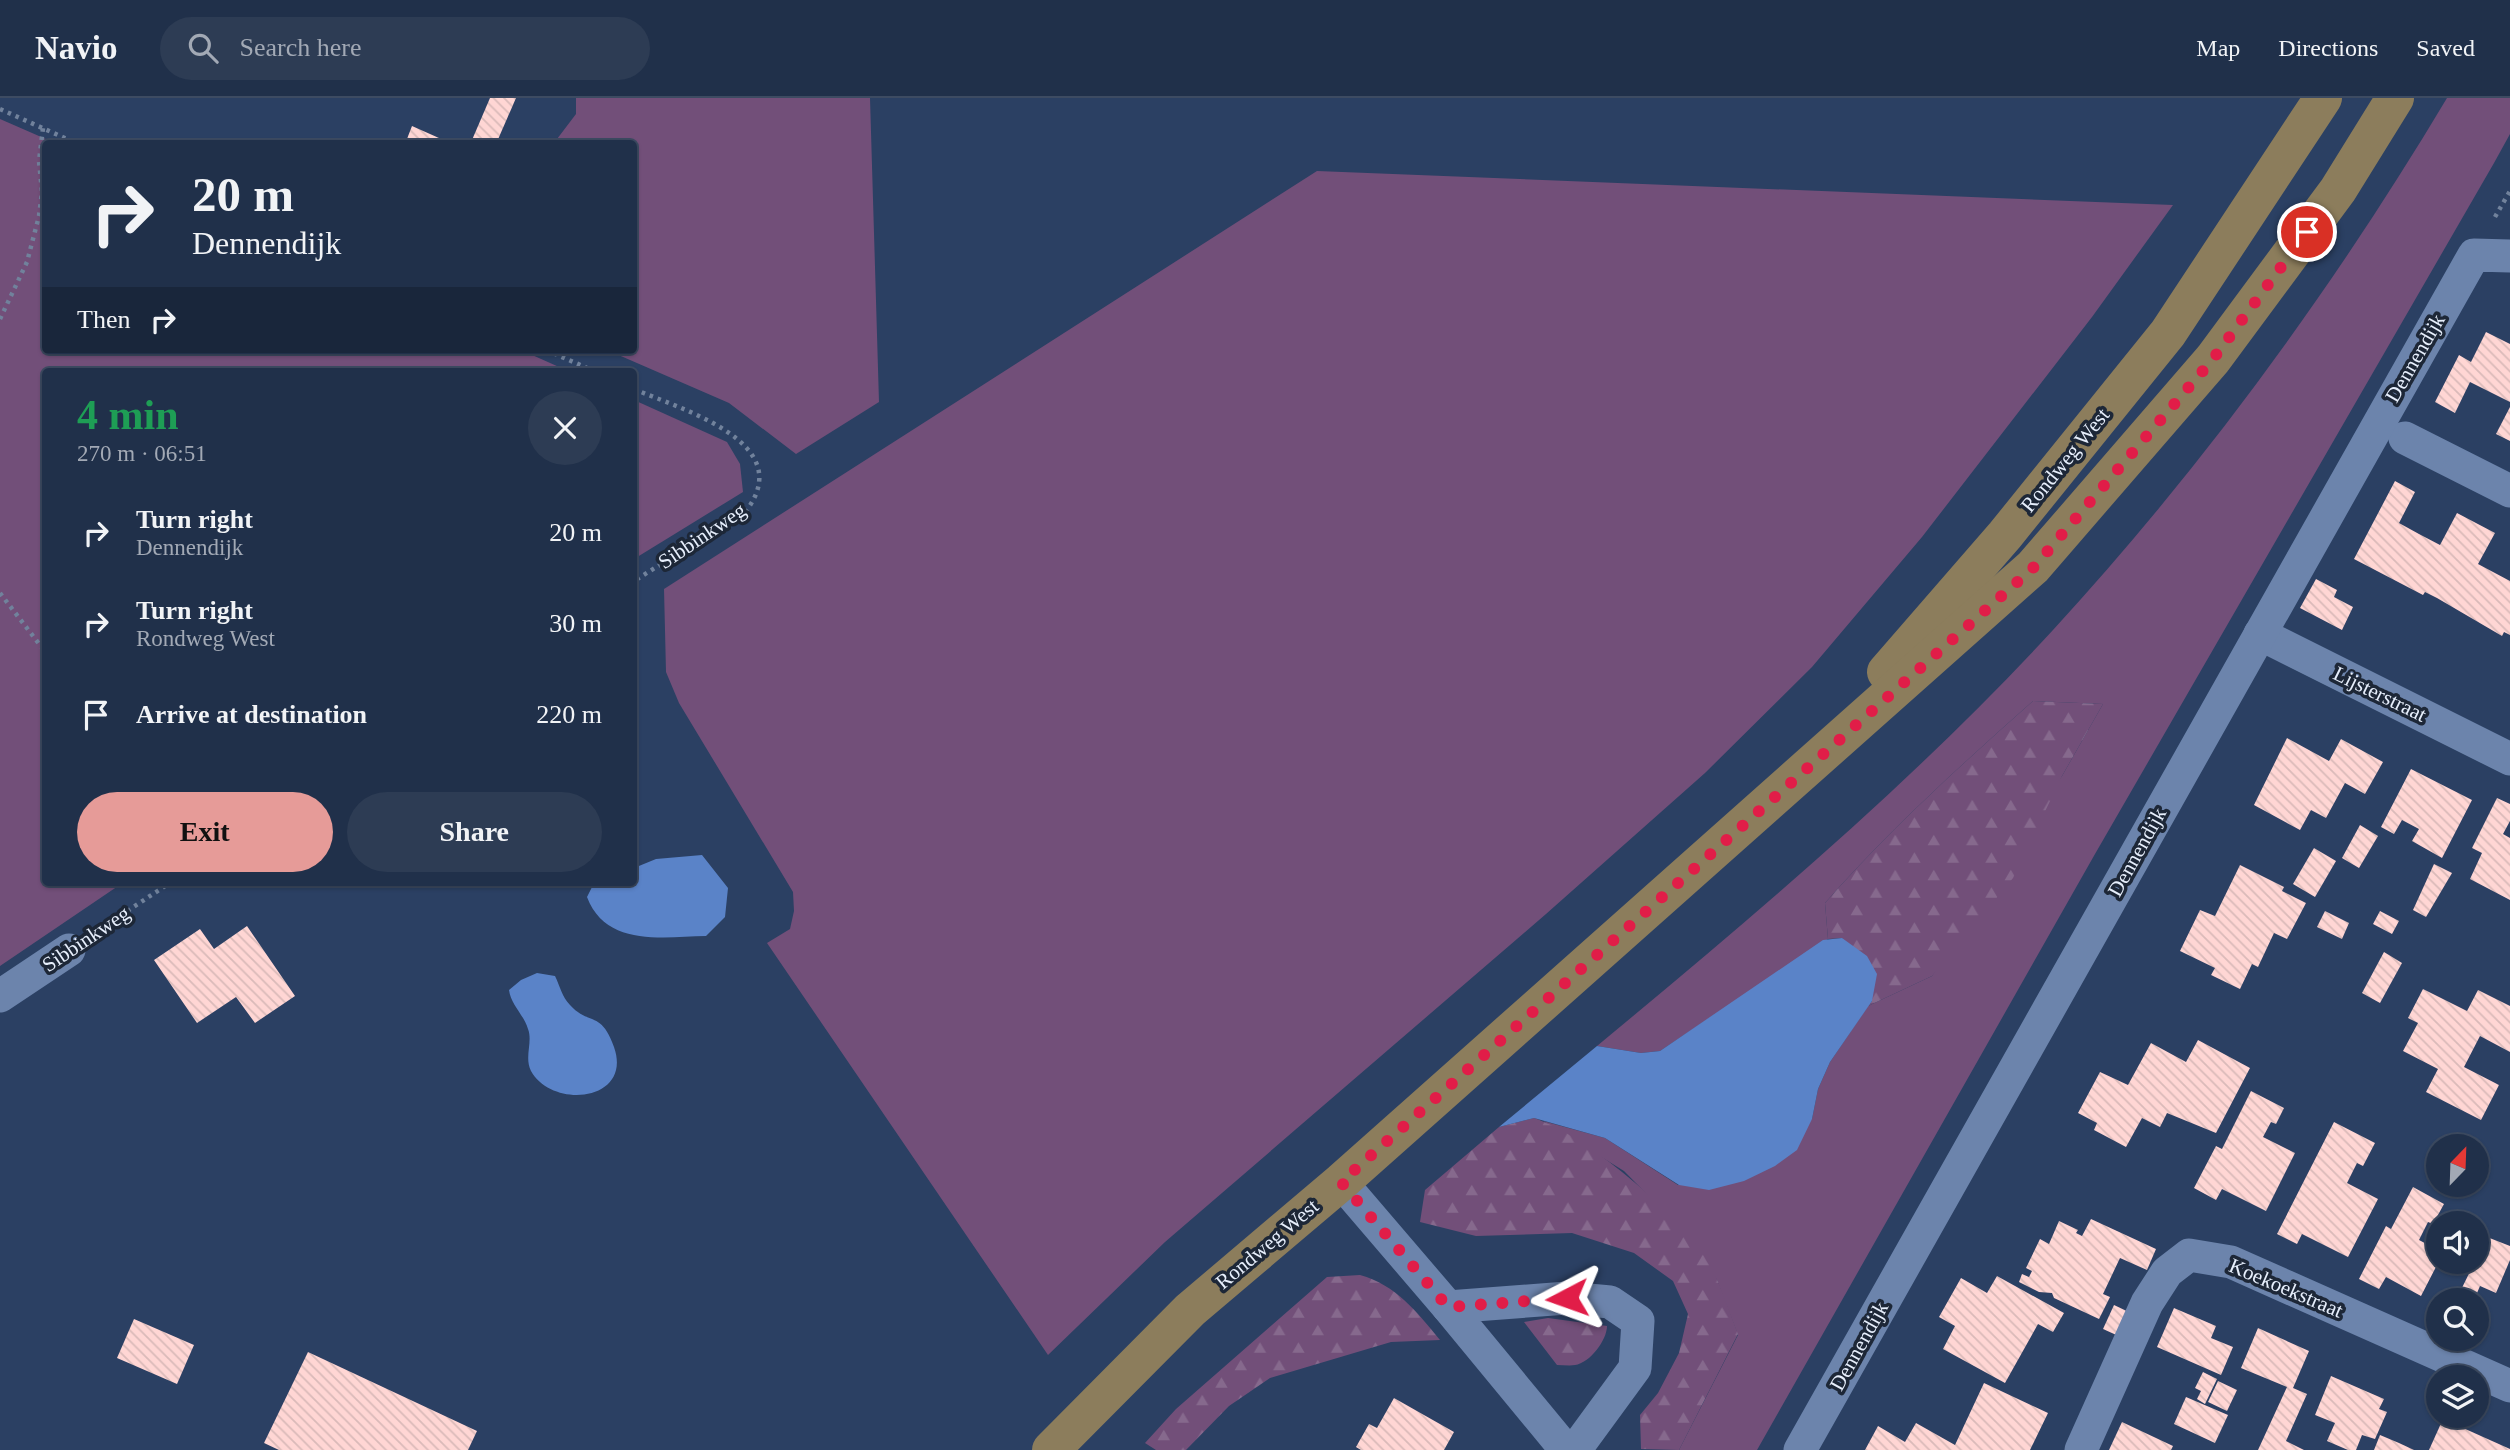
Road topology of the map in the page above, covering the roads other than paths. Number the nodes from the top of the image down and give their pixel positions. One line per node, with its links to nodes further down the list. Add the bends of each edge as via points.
1 (2323, 98): 8 (main road, Rondweg West, via 2168,332 2005,535)
2 (2395, 98): 8 (main road, Rondweg West, via 2338,190 2213,359 2083,513 2033,568)
3 (2510, 256): 6 (street, Dennendijk, via 2474,255)
4 (2405, 438): 5 (street)
5 (2510, 491)
6 (2260, 634): 7 (street, Lijsterstraat); 17 (street, Dennendijk)
7 (2507, 749)
8 (1776, 798): 11 (main road, Rondweg West)
9 (69, 950): 10 (street, Sibbinkweg)
10 (0, 996)
11 (1341, 1182): 12 (street); 14 (main road, Rondweg West, via 1189,1310)
12 (1448, 1307): 15 (street); 16 (street, via 1567,1298 1610,1302 1638,1321 1635,1368)
13 (2510, 1386): 18 (street, Koekoekstraat, via 2231,1262 2189,1255 2167,1272 2147,1303)
14 (1051, 1450)
15 (1566, 1450)
16 (1576, 1450)
17 (1800, 1450)
18 (2081, 1450)

